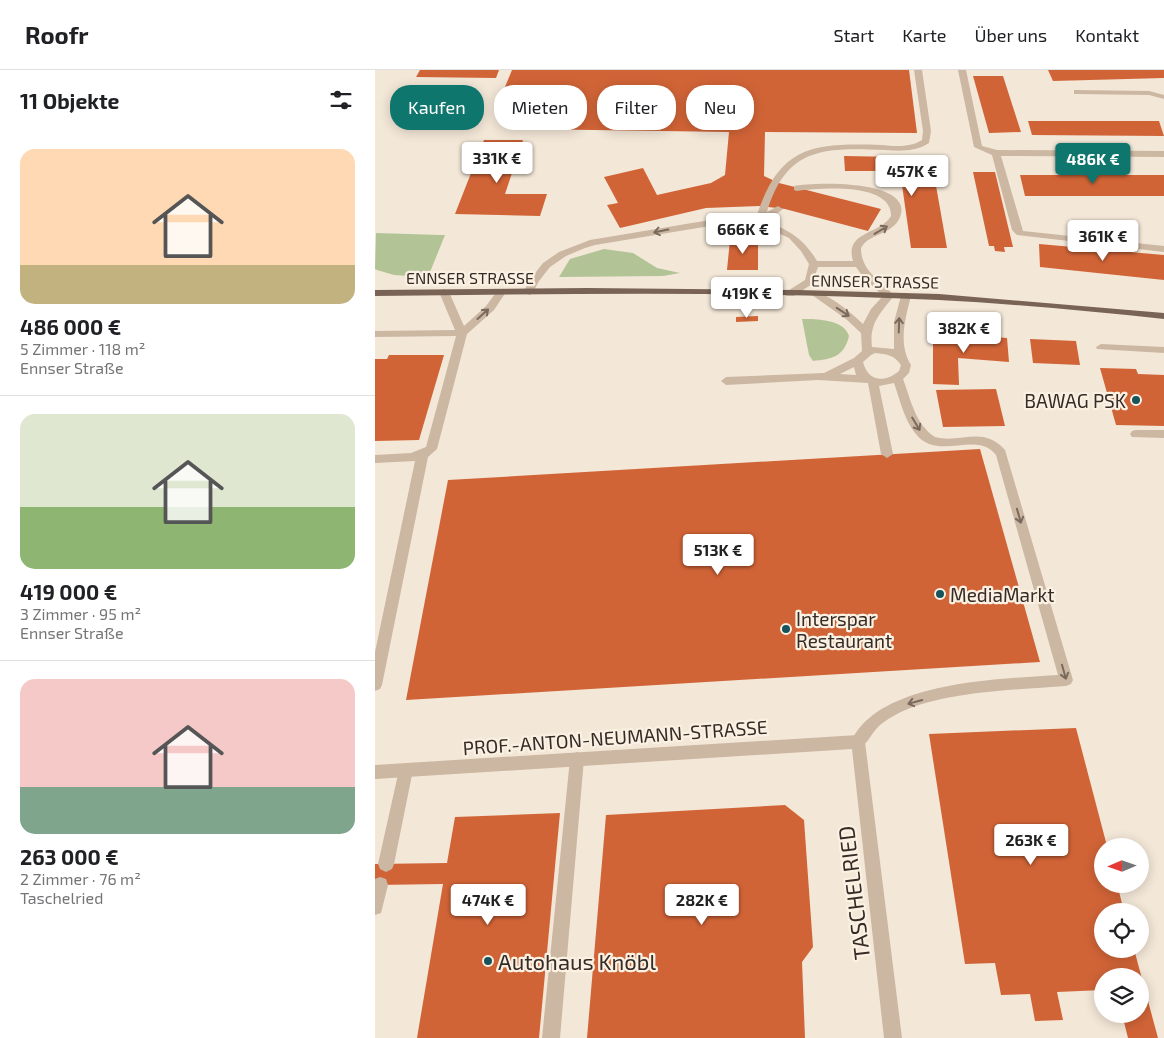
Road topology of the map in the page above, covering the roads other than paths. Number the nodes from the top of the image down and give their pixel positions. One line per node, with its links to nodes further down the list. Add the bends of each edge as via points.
1 (918, 70): 9 (street, via 926,141 919,146 902,148 809,152 793,160 775,181)
2 (962, 70): 5 (street, via 978,147)
3 (1077, 92): 4 (street, via 1149,93)
4 (1164, 97)
5 (997, 153): 6 (street); 10 (street, via 1019,233)
6 (1164, 154)
7 (797, 188): 12 (street, one-way to 7, via 858,242 886,228 896,214 893,202 877,193 850,187)
8 (778, 208): 9 (street)
9 (760, 221): 11 (street, via 792,236); 15 (street, one-way to 15, via 722,220 593,242 549,262 538,272)
10 (1164, 248)
11 (814, 264): 12 (street); 17 (street, via 809,282)
12 (858, 264): 19 (street)
13 (444, 292): 14 (main road, ENNSER STRASSE); 16 (main road, ENNSER STRASSE); 23 (street)
14 (501, 292): 15 (main road, ENNSER STRASSE); 23 (street, one-way to 14, via 490,308)
15 (529, 292): 17 (main road, ENNSER STRASSE)
16 (375, 293)
17 (790, 294): 18 (main road, ENNSER STRASSE)
18 (817, 295): 19 (main road, ENNSER STRASSE); 22 (street, one-way to 22, via 850,316)
19 (889, 296): 20 (main road, ENNSER STRASSE); 22 (street, via 874,313)
20 (906, 296): 21 (main road, ENNSER STRASSE); 28 (street, one-way to 20, via 900,313)
21 (1164, 316)
22 (865, 332): 27 (street)
23 (462, 333): 24 (street); 37 (street, via 435,439 431,449)
24 (375, 334)
25 (1101, 347): 26 (street)
26 (1164, 350)
27 (867, 352): 28 (street, via 883,350); 29 (street)
28 (899, 355): 31 (street, via 906,367)
29 (858, 361): 30 (street); 32 (street, via 861,374)
30 (826, 377): 32 (street); 33 (street)
31 (898, 379): 32 (street, via 891,382); 40 (street, one-way to 40, via 912,418 925,438 939,442 983,441 993,444 1001,453 1067,680 990,686 899,706 876,719)
32 (870, 380): 36 (street)
33 (726, 381)
34 (1137, 434): 35 (street)
35 (1164, 434)
36 (887, 454)
37 (422, 456): 38 (street); 39 (street)
38 (375, 459)
39 (375, 685)
40 (858, 742): 41 (street, PROF.-ANTON-NEUMANN-STRASSE); 48 (street, TASCHELRIED)
41 (577, 760): 42 (street, PROF.-ANTON-NEUMANN-STRASSE); 47 (street)
42 (406, 770): 43 (street, PROF.-ANTON-NEUMANN-STRASSE); 44 (street)
43 (375, 772)
44 (386, 864)
45 (380, 885): 46 (street)
46 (375, 907)
47 (551, 1038)
48 (893, 1038)

